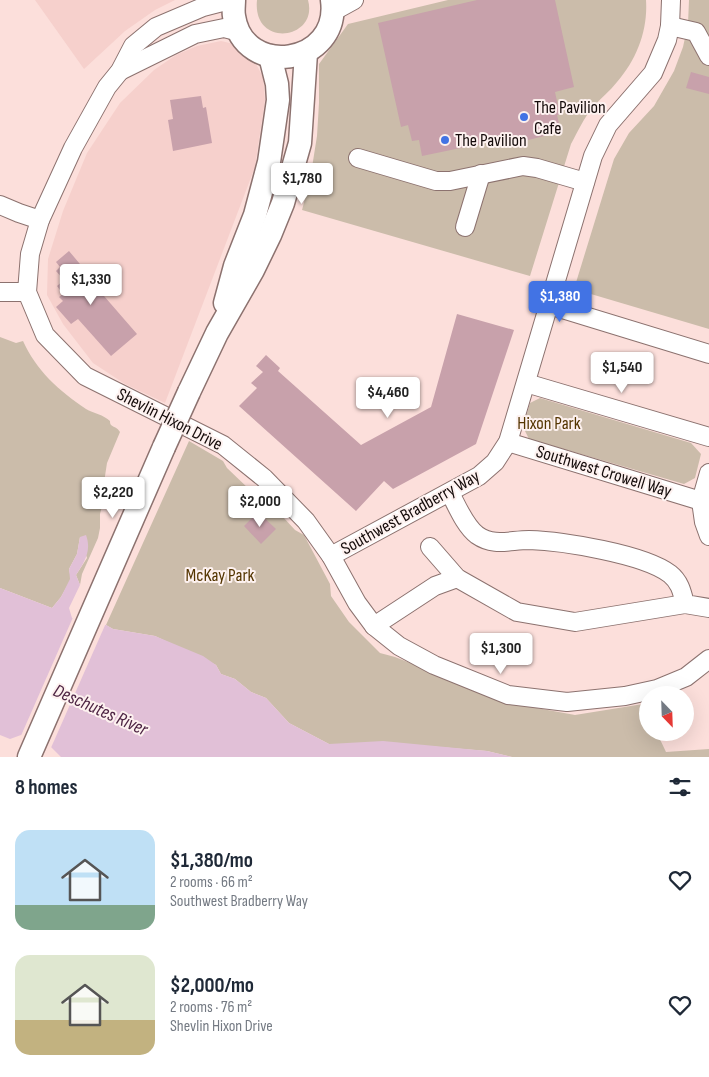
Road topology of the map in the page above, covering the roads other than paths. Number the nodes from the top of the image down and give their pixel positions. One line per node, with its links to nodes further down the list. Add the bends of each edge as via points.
1 (230, 0): 6 (street, via 203,7)
2 (234, 0): 8 (main road, via 234,16)
3 (354, 0): 5 (street)
4 (671, 0): 7 (street, Southwest Bradberry Way)
5 (333, 5): 9 (main road, via 330,28)
6 (178, 8): 12 (street, via 133,46)
7 (670, 26): 11 (street, via 696,32); 15 (street, Southwest Bradberry Way, via 652,73 608,125)
8 (240, 32): 10 (main road, via 248,43); 12 (street, via 224,28 195,34)
9 (306, 53): 10 (main road, via 288,58); 22 (main road, via 300,143 283,203 254,270)
10 (270, 56): 22 (main road, via 278,84 278,100 269,162)
11 (709, 56)
12 (120, 71): 17 (street, via 107,87 73,148)
13 (358, 158): 14 (street, via 436,181)
14 (481, 174): 15 (street, via 523,166); 18 (street)
15 (585, 182): 21 (street, Southwest Bradberry Way)
16 (0, 205): 17 (street)
17 (40, 220): 20 (street, via 30,254)
18 (465, 227)
19 (0, 292): 20 (street)
20 (27, 292): 32 (street, Shevlin Hixon Drive, via 45,336 85,376 223,444 264,478 306,521)
21 (549, 305): 23 (street); 24 (street, Southwest Bradberry Way)
22 (217, 333): 38 (main road, bridge)
23 (709, 354)
24 (526, 383): 25 (street); 26 (street, Southwest Bradberry Way)
25 (709, 437)
26 (508, 442): 28 (street, Southwest Bradberry Way, via 495,462); 29 (street, Southwest Crowell Way)
27 (709, 473): 29 (street)
28 (450, 493): 32 (street, Southwest Bradberry Way); 34 (street, via 477,535 497,543 528,540 566,543 640,559 670,574 681,586)
29 (700, 500): 30 (street)
30 (709, 536)
31 (430, 547): 33 (street)
32 (331, 556): 36 (street, Shevlin Hixon Drive)
33 (457, 578): 34 (street, via 517,612 575,622); 36 (street, via 435,586)
34 (685, 604): 35 (street)
35 (709, 608)
36 (374, 626): 37 (street, Shevlin Hixon Drive, via 399,646 434,665 508,695 566,702 657,689 686,677)
37 (709, 658)
38 (30, 755)

